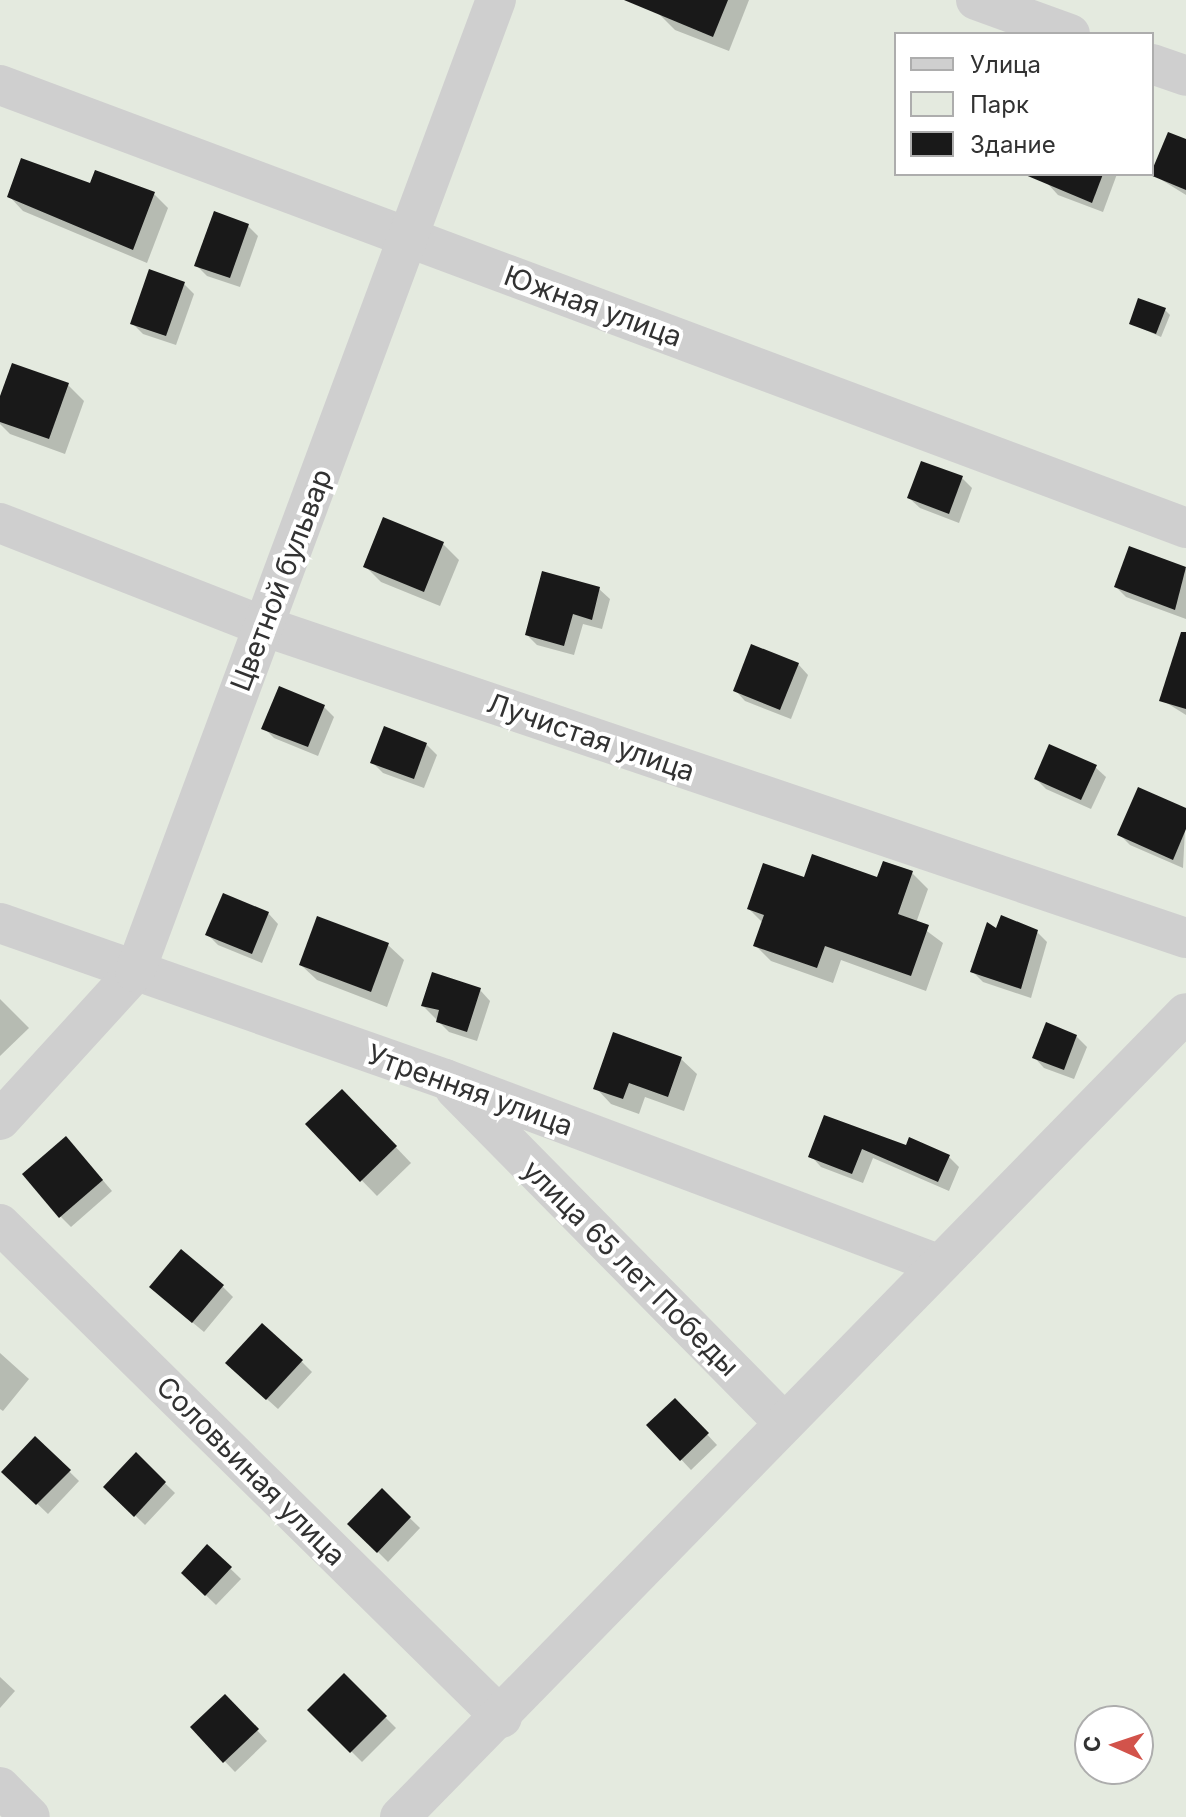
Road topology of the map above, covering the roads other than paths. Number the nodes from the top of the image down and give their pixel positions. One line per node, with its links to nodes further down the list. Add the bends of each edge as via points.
1 (496, 0): 7 (street, Цветной бульвар)
2 (976, 0): 3 (street)
3 (1064, 32)
4 (1154, 65): 5 (street)
5 (1186, 76)
6 (0, 85): 7 (street, Южная улица)
7 (409, 238): 9 (street, Южная улица); 10 (street, Цветной бульвар)
8 (0, 523): 10 (street, Лучистая улица)
9 (1186, 528)
10 (263, 626): 12 (street, Лучистая улица); 13 (street, Цветной бульвар)
11 (0, 923): 13 (street, Утренняя улица)
12 (1186, 938)
13 (135, 972): 15 (street, Утренняя улица); 16 (street, Цветной бульвар)
14 (1186, 1013): 18 (street)
15 (445, 1079): 18 (street, Утренняя улица); 19 (street, улица 65 лет Победы)
16 (0, 1120)
17 (0, 1224): 20 (street, Соловьиная улица)
18 (938, 1264): 19 (street)
19 (783, 1422): 20 (street)
20 (502, 1718): 23 (street)
21 (0, 1787): 22 (street)
22 (30, 1817)
23 (400, 1817)

